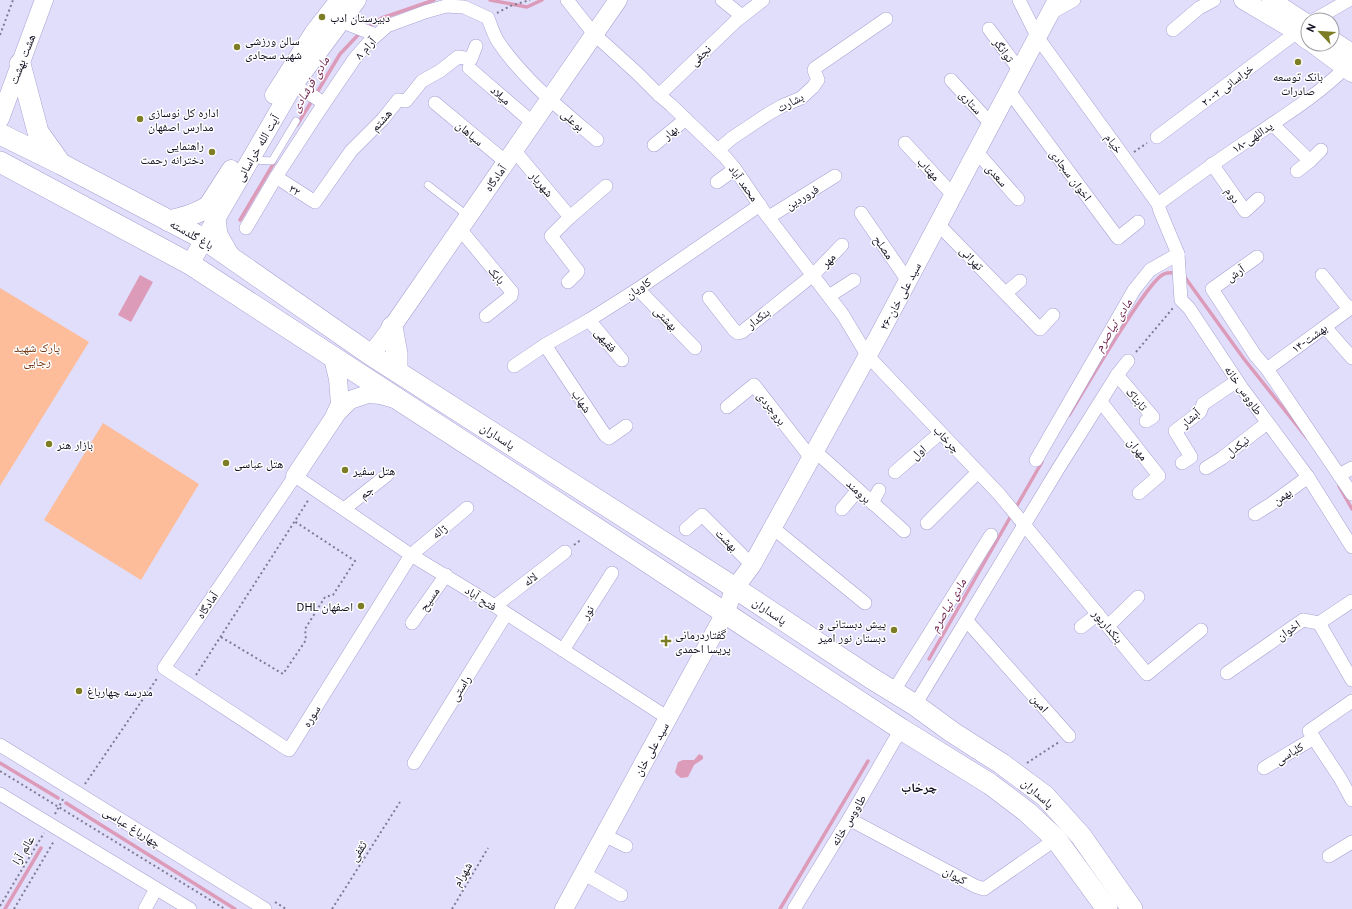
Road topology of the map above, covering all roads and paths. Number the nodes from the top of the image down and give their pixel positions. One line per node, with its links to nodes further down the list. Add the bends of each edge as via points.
1 (14, 0): 28 (path)
2 (44, 0): 34 (main road, هشت بهشت)
3 (339, 0): 79 (main road, آیت الله خراسانی, via 282,80)
4 (357, 0): 21 (main road, آیت الله خراسانی)
5 (530, 0): 16 (path)
6 (567, 0): 27 (street, محمد آباد)
7 (618, 0): 27 (main road, آمادگاه)
8 (722, 0): 19 (street)
9 (763, 0): 19 (street, نجفی)
10 (1019, 0): 30 (street, خیام)
11 (1074, 0): 17 (street)
12 (1214, 0): 25 (street, via 1199,8)
13 (1243, 0): 23 (main road)
14 (1271, 0): 22 (main road)
15 (1349, 0): 18 (street)
16 (510, 6)
17 (1054, 7): 30 (main road, ۲۶-سید علی خان)
18 (1328, 12)
19 (742, 16): 41 (street, نجفی)
20 (886, 19): 56 (street, بشارت, via 815,68 818,80 802,98 768,114)
21 (340, 21): 29 (street); 39 (main road, آیت الله خراسانی)
22 (1300, 24)
23 (1300, 26)
24 (989, 29): 37 (street, توانگر)
25 (1173, 30)
26 (1300, 33): 52 (street, ۲۰-خراسانی ۲)
27 (594, 34): 41 (street, محمد آباد); 42 (main road, آمادگاه)
28 (0, 35)
29 (376, 36): 42 (street, ۸ آرام, via 387,26 425,12 446,6 464,7 488,18 499,42 523,74); 43 (street, ۸ آرام, via 356,58)
30 (1038, 38): 37 (main road, ۲۶-سید علی خان); 60 (street, خیام)
31 (476, 46): 76 (street, هشتم, via 471,59 458,57 422,81 406,101 398,100 351,151)
32 (1340, 51): 35 (main road)
33 (1326, 52): 35 (main road)
34 (20, 64): 45 (main road, هشت بهشت); 64 (main road, via 38,132)
35 (1350, 65): 50 (street, ۱۸-یداللهی)
36 (469, 68): 48 (street, میلاد)
37 (1020, 70): 40 (main road, ۲۶-سید علی خان)
38 (951, 80): 49 (street, ستاری)
39 (293, 86): 43 (street); 61 (main road, آیت الله خراسانی)
40 (1008, 91): 49 (main road, ۲۶-سید علی خان); 84 (street, اخوان سجادی, via 1118,238)
41 (659, 95): 46 (street, محمد آباد)
42 (549, 99): 48 (main road, آمادگاه); 53 (street, بوعلی)
43 (324, 103): 69 (street, ۸ آرام)
44 (435, 103): 59 (street, سپاهان)
45 (0, 119)
46 (686, 119): 55 (street, بهار); 56 (street, محمد آباد)
47 (296, 121): 61 (lane, via 272,161)
48 (533, 123): 59 (main road, آمادگاه)
49 (990, 124): 58 (main road, ۲۶-سید علی خان)
50 (1272, 124): 62 (street); 65 (street, ۱۸-یداللهی)
51 (0, 134): 64 (main road, باغ گلدسته)
52 (1157, 137): 60 (path)
53 (597, 140)
54 (905, 143): 73 (street, مهتاب)
55 (654, 146)
56 (718, 150): 66 (street, محمد آباد)
57 (1321, 150): 62 (street)
58 (976, 151): 73 (main road, ۲۶-سید علی خان); 74 (street, سعدی)
59 (510, 156): 81 (street, شهریار); 85 (main road, آمادگاه)
60 (1125, 158): 77 (street, خیام)
61 (250, 160): 79 (main road, آیت الله خراسانی)
62 (1310, 161): 67 (street)
63 (0, 162): 93 (main road)
64 (61, 164): 83 (main road, باغ گلدسته)
65 (1212, 164): 75 (street, دوم, via 1245,211); 77 (street, ۱۸-یداللهی)
66 (735, 169): 70 (street); 78 (street, محمد آباد)
67 (1297, 171)
68 (835, 176): 82 (street, فروردین)
69 (276, 177): 76 (street, ۳۲); 87 (street, ۸ آرام)
70 (717, 182)
71 (428, 186): 85 (lane)
72 (606, 186): 81 (street)
73 (953, 195): 86 (main road, ۲۶-سید علی خان)
74 (1018, 199)
75 (1258, 199)
76 (315, 202)
77 (1158, 204): 90 (street, خیام)
78 (760, 205): 82 (street, محمد آباد); 100 (street, کاویان)
79 (211, 208): 83 (main road); 88 (main road); 91 (main road, via 218,235)
80 (861, 213): 97 (street, مصلح)
81 (570, 217): 99 (street, via 551,236 578,271)
82 (768, 217): 94 (street, محمد آباد)
83 (170, 221): 88 (main road, باغ گلدسته)
84 (1138, 222)
85 (464, 223): 107 (street, بابک, via 512,292 511,296); 109 (main road, آمادگاه)
86 (938, 224): 97 (main road, ۲۶-سید علی خان); 101 (street, تهرانی)
87 (246, 228)
88 (204, 239): 91 (main road, باغ گلدسته); 93 (main road)
89 (842, 245): 94 (street, مهر)
90 (1178, 254): 104 (street, خیام); 134 (street, via 1150,270 1134,290)
91 (229, 256): 113 (main road, باغ گلدسته)
92 (1257, 257): 120 (street, آرش, via 1212,289)
93 (190, 264): 115 (main road)
94 (813, 275): 102 (street, محمد آباد); 103 (street, بنکدار, via 738,333)
95 (1322, 275): 105 (street)
96 (854, 280): 102 (street)
97 (908, 281): 114 (main road, ۲۶-سید علی خان)
98 (1020, 281): 101 (street)
99 (568, 282)
100 (638, 289): 108 (street, کاویان); 112 (street, بهشتی)
101 (1006, 293): 106 (street, تهرانی, via 1040,329)
102 (829, 296): 114 (street, محمد آباد, via 844,315)
103 (710, 298)
104 (1181, 300): 118 (path); 124 (street, طاووس خانه, via 1189,308)
105 (1350, 308): 110 (street, ۱۴-بهشت)
106 (1053, 315)
107 (486, 316)
108 (589, 320): 111 (street, کاویان); 117 (street, فقیهی)
109 (392, 327): 113 (main road, آمادگاه); 121 (main road)
110 (1325, 327): 116 (street); 120 (street, ۱۴-بهشت)
111 (545, 345): 119 (street, کاویان); 131 (street, شهاب, via 605,435 609,438)
112 (695, 348)
113 (371, 355): 121 (main road, پاسداران); 122 (main road)
114 (867, 355): 132 (street, چرخاب); 133 (main road, ۲۶-سید علی خان)
115 (333, 358): 122 (main road); 128 (main road, آمادگاه, via 340,404)
116 (1352, 358)
117 (622, 360)
118 (1128, 361): 123 (street)
119 (514, 366)
120 (1267, 369): 141 (street)
121 (402, 374): 125 (main road, via 392,388); 166 (main road, پاسداران)
122 (361, 376): 125 (main road, پاسداران)
123 (1117, 376): 126 (street); 129 (street, تابناک, via 1153,417)
124 (1237, 381): 130 (street, طاووس خانه); 135 (street, آبشار, via 1203,404 1200,412 1175,431 1191,457)
125 (398, 400): 128 (main road, آمادگاه, via 368,394 350,400); 157 (main road, پاسداران)
126 (1101, 402): 147 (street, مهران, via 1159,476); 156 (street)
127 (727, 408): 133 (street, بروجردی, via 754,386)
128 (335, 416): 142 (main road, آمادگاه)
129 (1146, 421)
130 (1267, 423): 136 (street, نیکدل); 143 (street, طاووس خانه)
131 (626, 426)
132 (940, 433): 138 (street, اول); 139 (street, چرخاب)
133 (813, 454): 145 (street, برومند); 158 (main road, ۲۶-سید علی خان)
134 (1036, 460)
135 (1182, 463)
136 (1206, 468)
137 (1352, 468): 141 (street)
138 (895, 472)
139 (978, 472): 155 (street); 156 (street, چرخاب)
140 (387, 475): 151 (street, جم)
141 (1340, 475): 148 (street)
142 (295, 476): 144 (street, فتح آباد); 186 (street, آمادگاه)
143 (1308, 477): 153 (street, بهمن); 162 (street, طاووس خانه)
144 (314, 488): 151 (street, فتح آباد); 154 (path)
145 (858, 490): 149 (street, برومند); 152 (street)
146 (878, 490): 149 (street)
147 (1139, 493)
148 (1352, 494)
149 (872, 503): 160 (street, برومند)
150 (467, 508): 164 (street, ژاله)
151 (344, 509): 164 (street, فتح آباد)
152 (842, 509)
153 (1255, 514)
154 (294, 521): 184 (path); 184 (path, via 355,561 333,595 325,597 305,629 306,640 283,674)
155 (927, 523)
156 (1025, 524): 177 (street, بنکدارپور); 178 (street)
157 (596, 528): 163 (path); 170 (main road, پاسداران)
158 (773, 528): 165 (main road, ۲۶-سید علی خان); 173 (street)
159 (686, 529): 165 (street, بهشت, via 705,511)
160 (904, 531)
161 (991, 535): 190 (street)
162 (1352, 547)
163 (565, 552): 174 (street, لاله)
164 (411, 554): 168 (street, فتح آباد); 189 (street, سوره, via 291,749 287,749)
165 (752, 565): 169 (main road, ۲۶-سید علی خان)
166 (706, 570): 169 (main road, پاسداران); 170 (main road, via 718,582 716,589 712,594)
167 (612, 573): 185 (street, نور)
168 (446, 575): 174 (street, فتح آباد); 179 (street, مسیح)
169 (735, 588): 175 (main road, سید علی خان); 190 (main road, پاسداران)
170 (696, 594): 175 (main road, پاسداران)
171 (1138, 597): 181 (street)
172 (1352, 601): 180 (street, اخوان)
173 (865, 603)
174 (495, 606): 176 (street, فتح آباد)
175 (725, 613): 193 (main road, سید علی خان); 194 (main road, پاسداران)
176 (506, 614): 185 (street, فتح آباد); 198 (street, راستی)
177 (1098, 614): 181 (street, بنکدارپور); 182 (street)
178 (967, 621): 192 (street); 195 (street, امین)
179 (412, 623)
180 (1318, 623): 187 (street, اخوان, via 1303,620); 188 (street)
181 (1108, 626): 183 (street, بنکدارپور, via 1148,674)
182 (1081, 627)
183 (1201, 630)
184 (221, 637): 189 (path)
185 (563, 650): 193 (street, فتح آباد)
186 (164, 668): 189 (street, سوره); 202 (path)
187 (1227, 673)
188 (1352, 680)
189 (189, 685)
190 (893, 692): 192 (main road, پاسداران)
191 (1352, 701): 196 (street, via 1309,731)
192 (915, 705): 201 (main road, پاسداران)
193 (668, 718): 209 (main road, سید علی خان)
194 (901, 729): 207 (street, طاووس خانه); 210 (main road, پاسداران, via 990,784 1027,812)
195 (1069, 736): 201 (path)
196 (1314, 738): 199 (street, کلباسی); 204 (street)
197 (0, 745): 202 (street, چهارباغ عباسی)
198 (414, 762)
199 (1264, 768)
200 (0, 771): 206 (path, چهارباغ عباسی)
201 (1013, 772): 229 (main road, پاسداران, via 1044,796 1081,836)
202 (74, 791): 206 (path); 223 (street, چهارباغ عباسی)
203 (0, 794): 208 (street)
204 (1352, 800)
205 (400, 802): 224 (path, ثقفی)
206 (59, 807): 208 (path); 222 (path, چهارباغ عباسی)
207 (849, 819): 210 (street, کیوان, via 975,886 984,888); 227 (street, طاووس خانه)
208 (55, 827): 216 (street); 218 (path, عالم آرا); 219 (path, عالم آرا)
209 (604, 835): 212 (street); 215 (main road, سید علی خان)
210 (1056, 839): 228 (main road, پاسداران)
211 (1352, 842): 214 (street)
212 (626, 846)
213 (488, 848): 225 (path, شهرام)
214 (1329, 856)
215 (583, 873): 217 (street); 226 (main road, سید علی خان)
216 (156, 889): 220 (street); 221 (street)
217 (621, 894)
218 (0, 906)
219 (14, 909)
220 (145, 909)
221 (190, 909)
222 (224, 909)
223 (265, 909)
224 (332, 909)
225 (452, 909)
226 (564, 909)
227 (794, 909)
228 (1107, 909)
229 (1132, 909)

